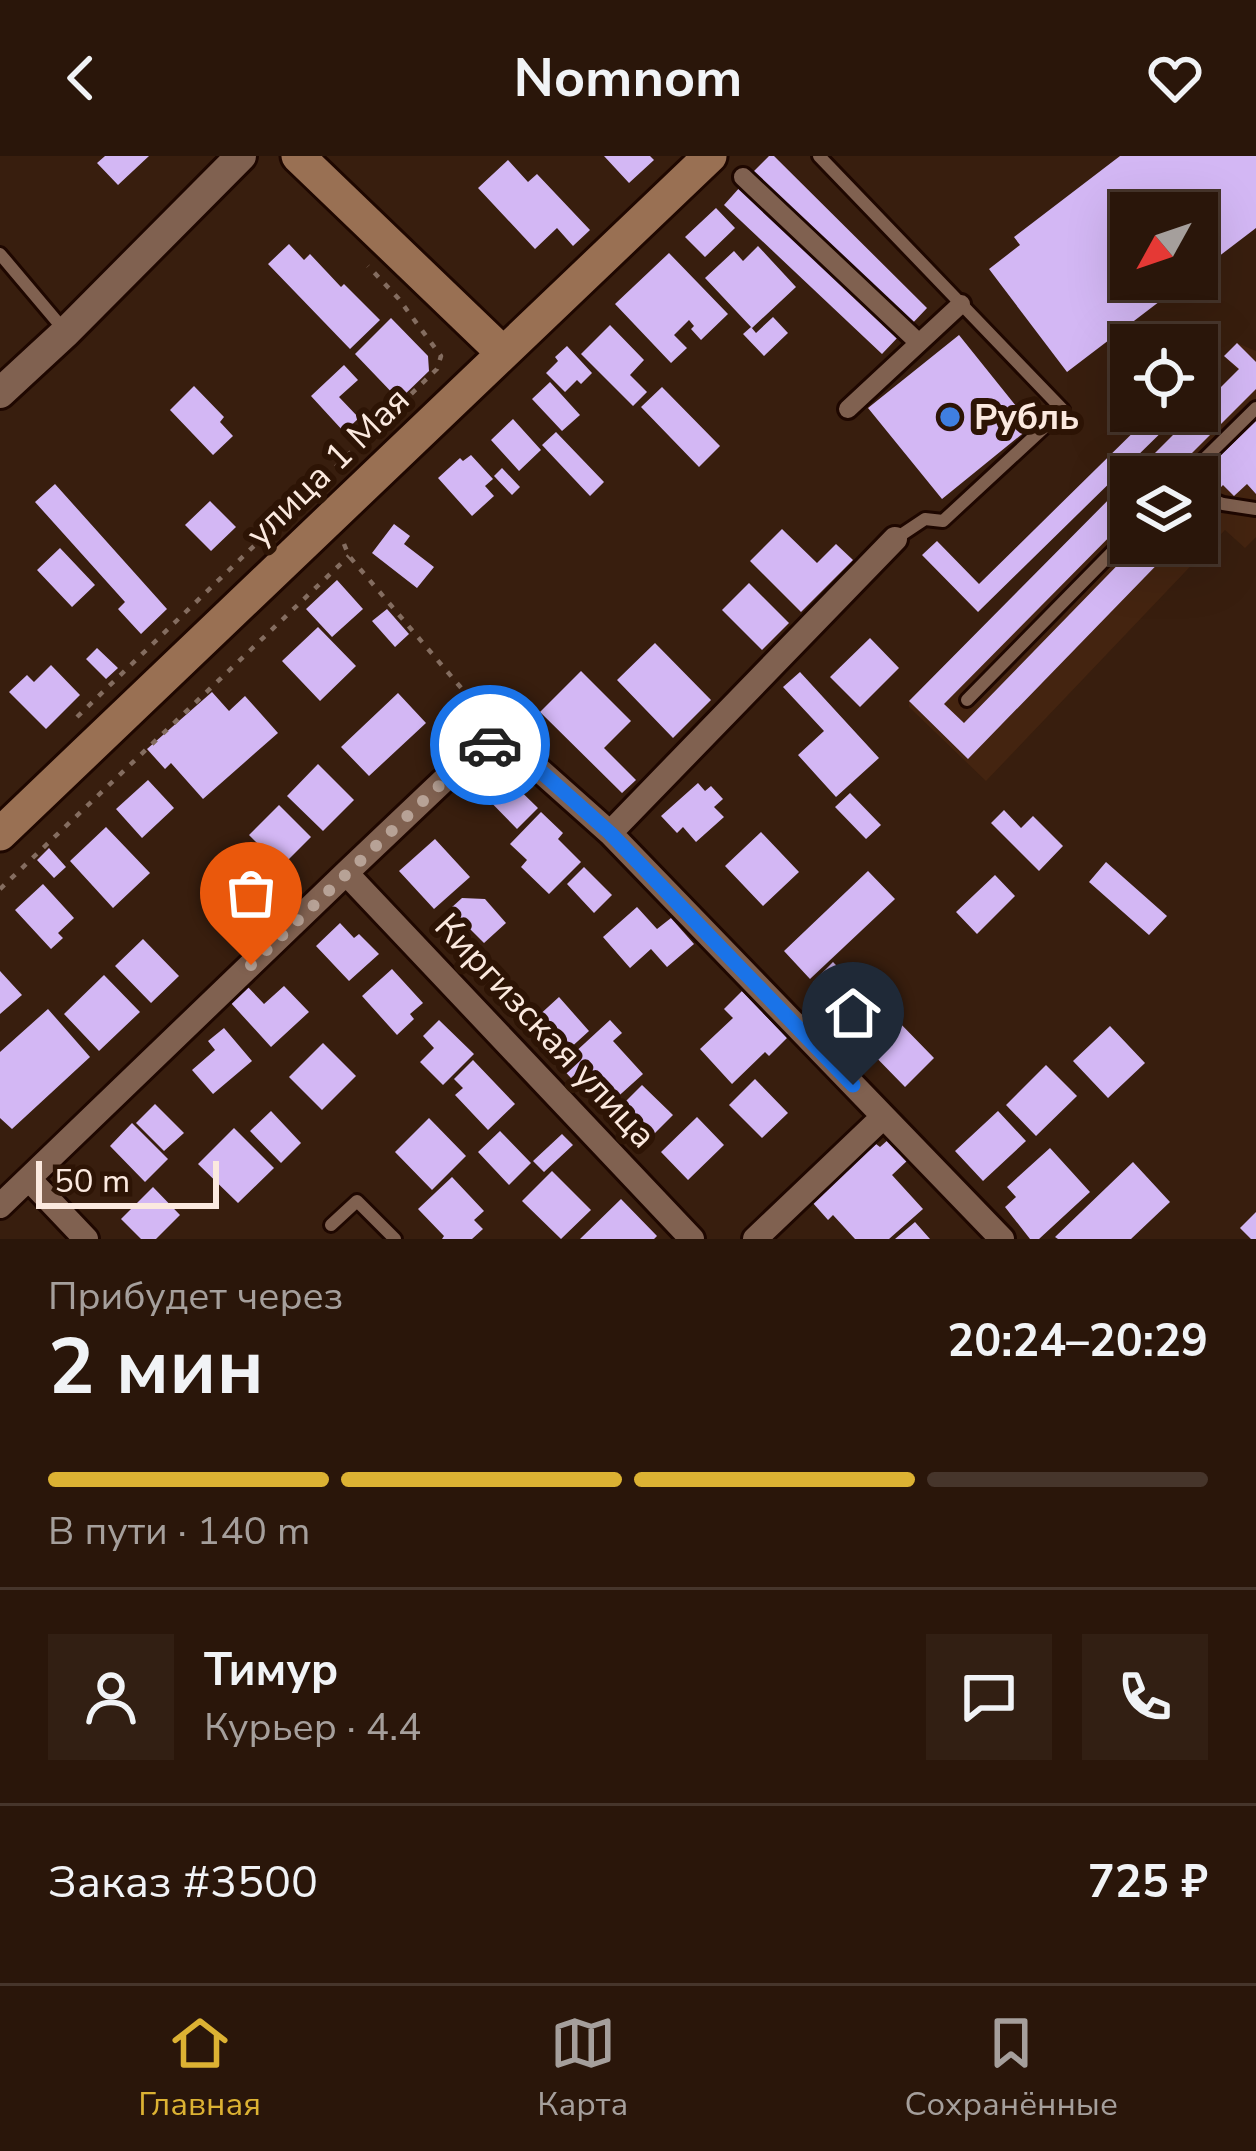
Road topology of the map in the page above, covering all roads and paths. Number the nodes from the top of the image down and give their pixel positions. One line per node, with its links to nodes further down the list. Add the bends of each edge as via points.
1 (242, 156): 9 (street)
2 (298, 156): 11 (main road)
3 (710, 156): 11 (main road, улица 1 Мая)
4 (820, 156): 8 (lane)
5 (743, 177): 10 (street)
6 (0, 254): 9 (lane)
7 (368, 266): 23 (path, via 441,356 437,369)
8 (961, 304): 10 (street); 19 (lane, via 1063,410 943,520 925,519)
9 (66, 332): 12 (street)
10 (919, 343): 14 (street)
11 (502, 353): 18 (main road, улица 1 Мая)
12 (0, 393)
13 (1256, 408): 15 (lane)
14 (848, 409)
15 (1207, 456)
16 (1218, 502): 17 (lane)
17 (1256, 509)
18 (332, 517): 21 (path); 26 (main road, улица 1 Мая)
19 (895, 539): 25 (street)
20 (1110, 554): 22 (lane)
21 (349, 556): 24 (path); 28 (path)
22 (967, 700)
23 (68, 726)
24 (500, 735): 25 (street); 27 (street)
25 (610, 833): 29 (street)
26 (0, 834)
27 (346, 873): 30 (street); 35 (street, Киргизская улица)
28 (0, 890)
29 (884, 1117): 36 (street); 37 (street)
30 (29, 1179): 31 (street); 33 (street)
31 (0, 1206)
32 (332, 1226): 34 (lane, via 357,1201)
33 (86, 1239)
34 (394, 1239)
35 (692, 1239)
36 (755, 1239)
37 (1002, 1239)

